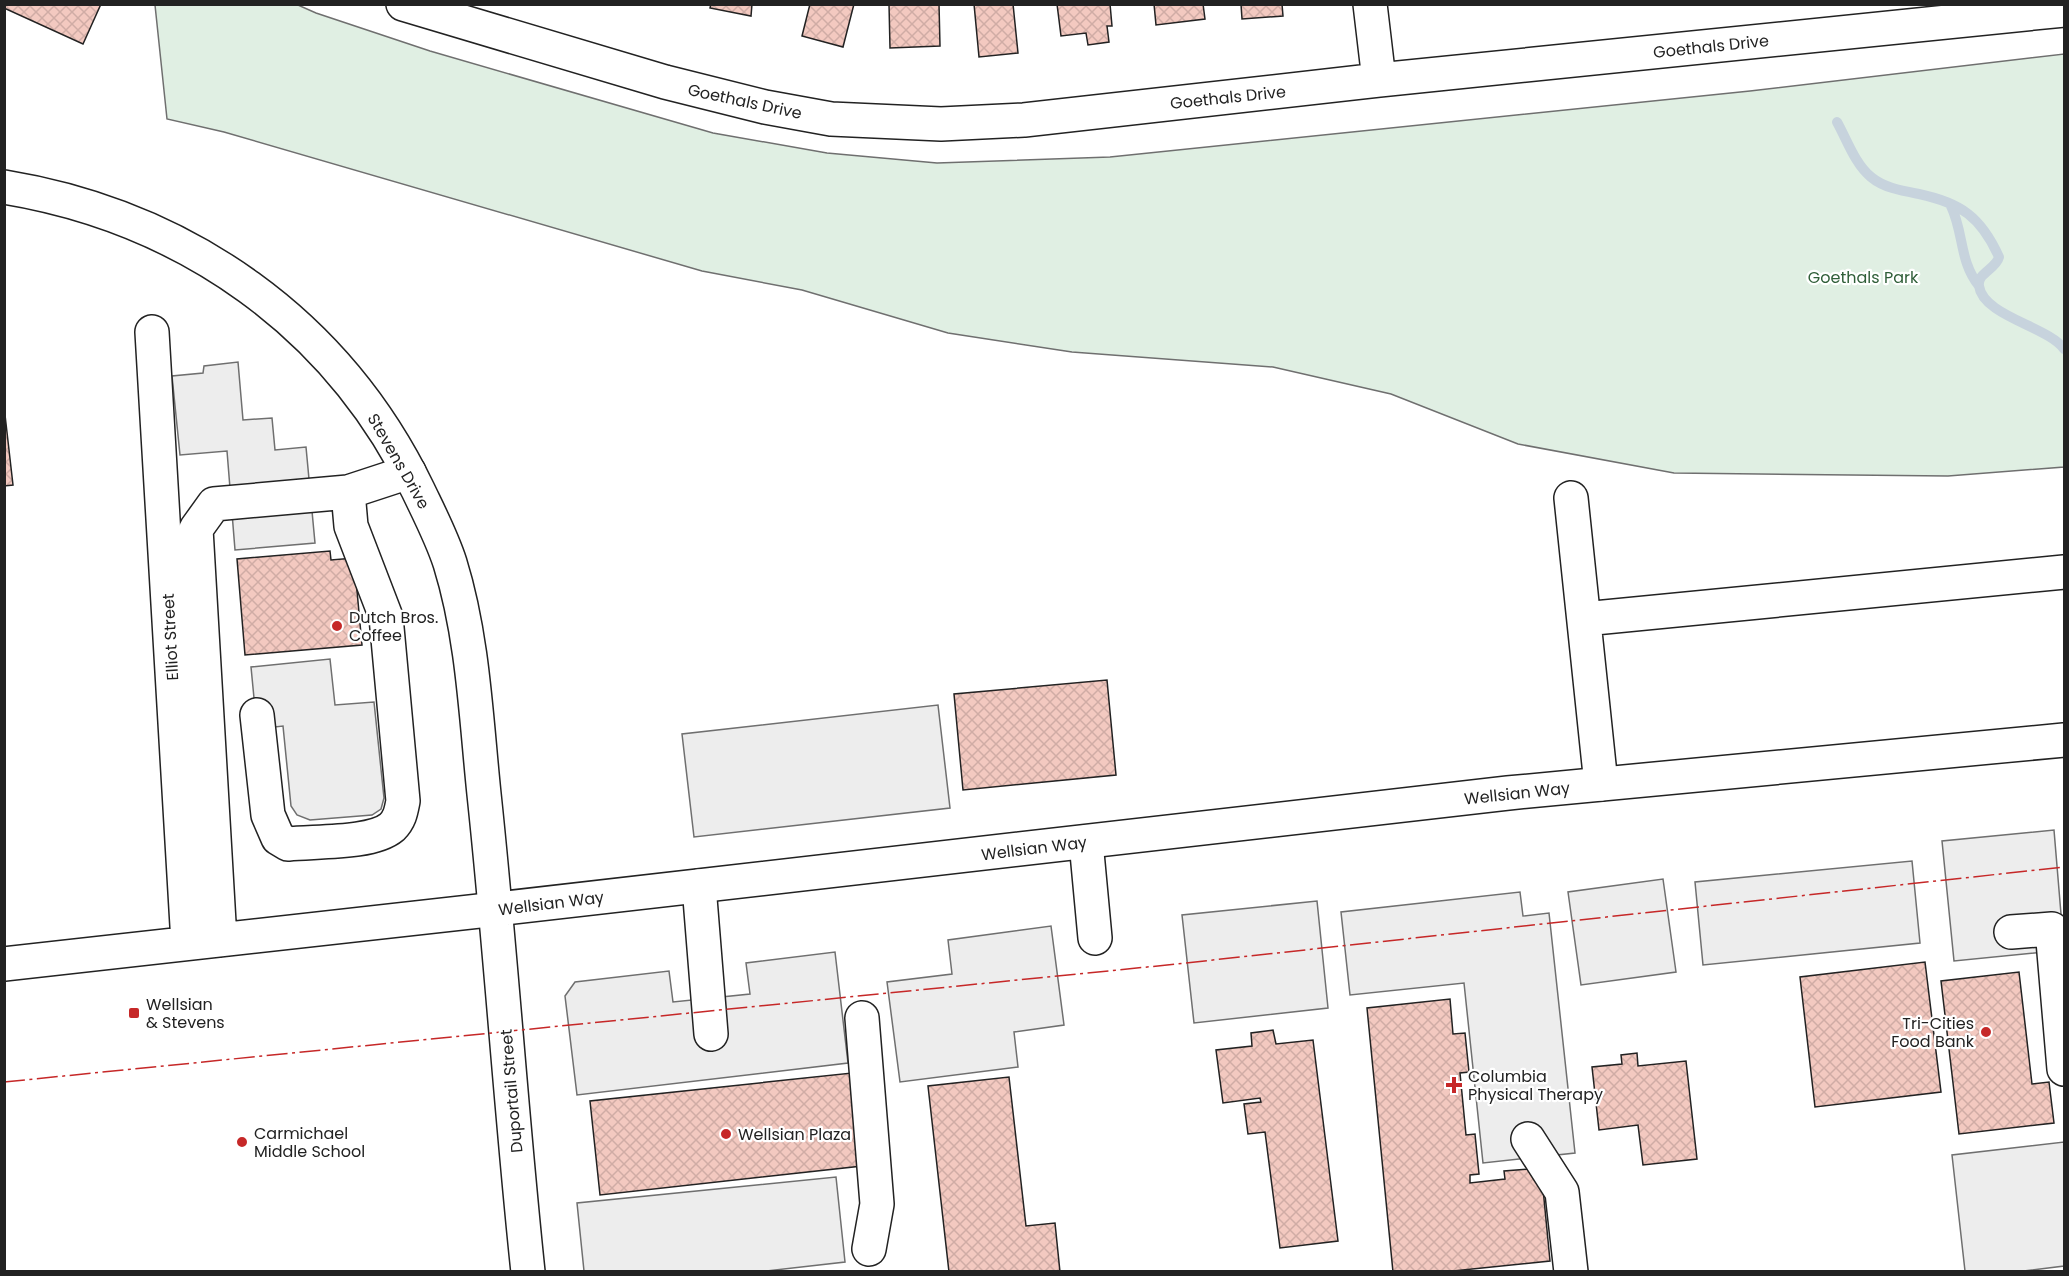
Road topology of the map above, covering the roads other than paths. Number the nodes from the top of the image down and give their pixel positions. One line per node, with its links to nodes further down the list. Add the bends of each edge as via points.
1 (403, 4): 4 (main road, Goethals Drive, via 694,90 831,118 941,124 1024,120)
2 (1370, 4): 4 (main road)
3 (2064, 10): 4 (main road, Goethals Drive)
4 (1379, 80)
5 (4, 187): 7 (main road, Stevens Drive, via 107,212 158,233 238,279 276,306 349,381)
6 (152, 332): 21 (main road, Elliot Street)
7 (409, 472): 8 (main road); 17 (main road, Stevens Drive, via 449,561 459,600)
8 (348, 492): 12 (main road, via 351,526 386,617 403,801 400,816 391,827 365,837 288,843 278,838 268,815); 20 (main road, via 214,504 196,529)
9 (1571, 498): 11 (main road)
10 (2064, 572): 11 (main road)
11 (1584, 619): 14 (main road)
12 (257, 715)
13 (2064, 740): 14 (main road, Wellsian Way)
14 (1601, 784): 15 (main road, Wellsian Way)
15 (1086, 842): 16 (main road, Wellsian Way); 19 (main road)
16 (699, 886): 17 (main road, Wellsian Way); 24 (main road)
17 (497, 909): 20 (main road, Wellsian Way); 28 (main road, Duportail Street)
18 (2011, 932): 25 (main road, via 2052,929)
19 (1095, 938)
20 (220, 940): 21 (main road, Wellsian Way)
21 (188, 943): 22 (main road, Wellsian Way)
22 (4, 964)
23 (862, 1018): 27 (main road, via 877,1204)
24 (711, 1034)
25 (2064, 1069)
26 (1528, 1139): 29 (main road, via 1563,1192)
27 (869, 1249)
28 (528, 1272)
29 (1571, 1272)

